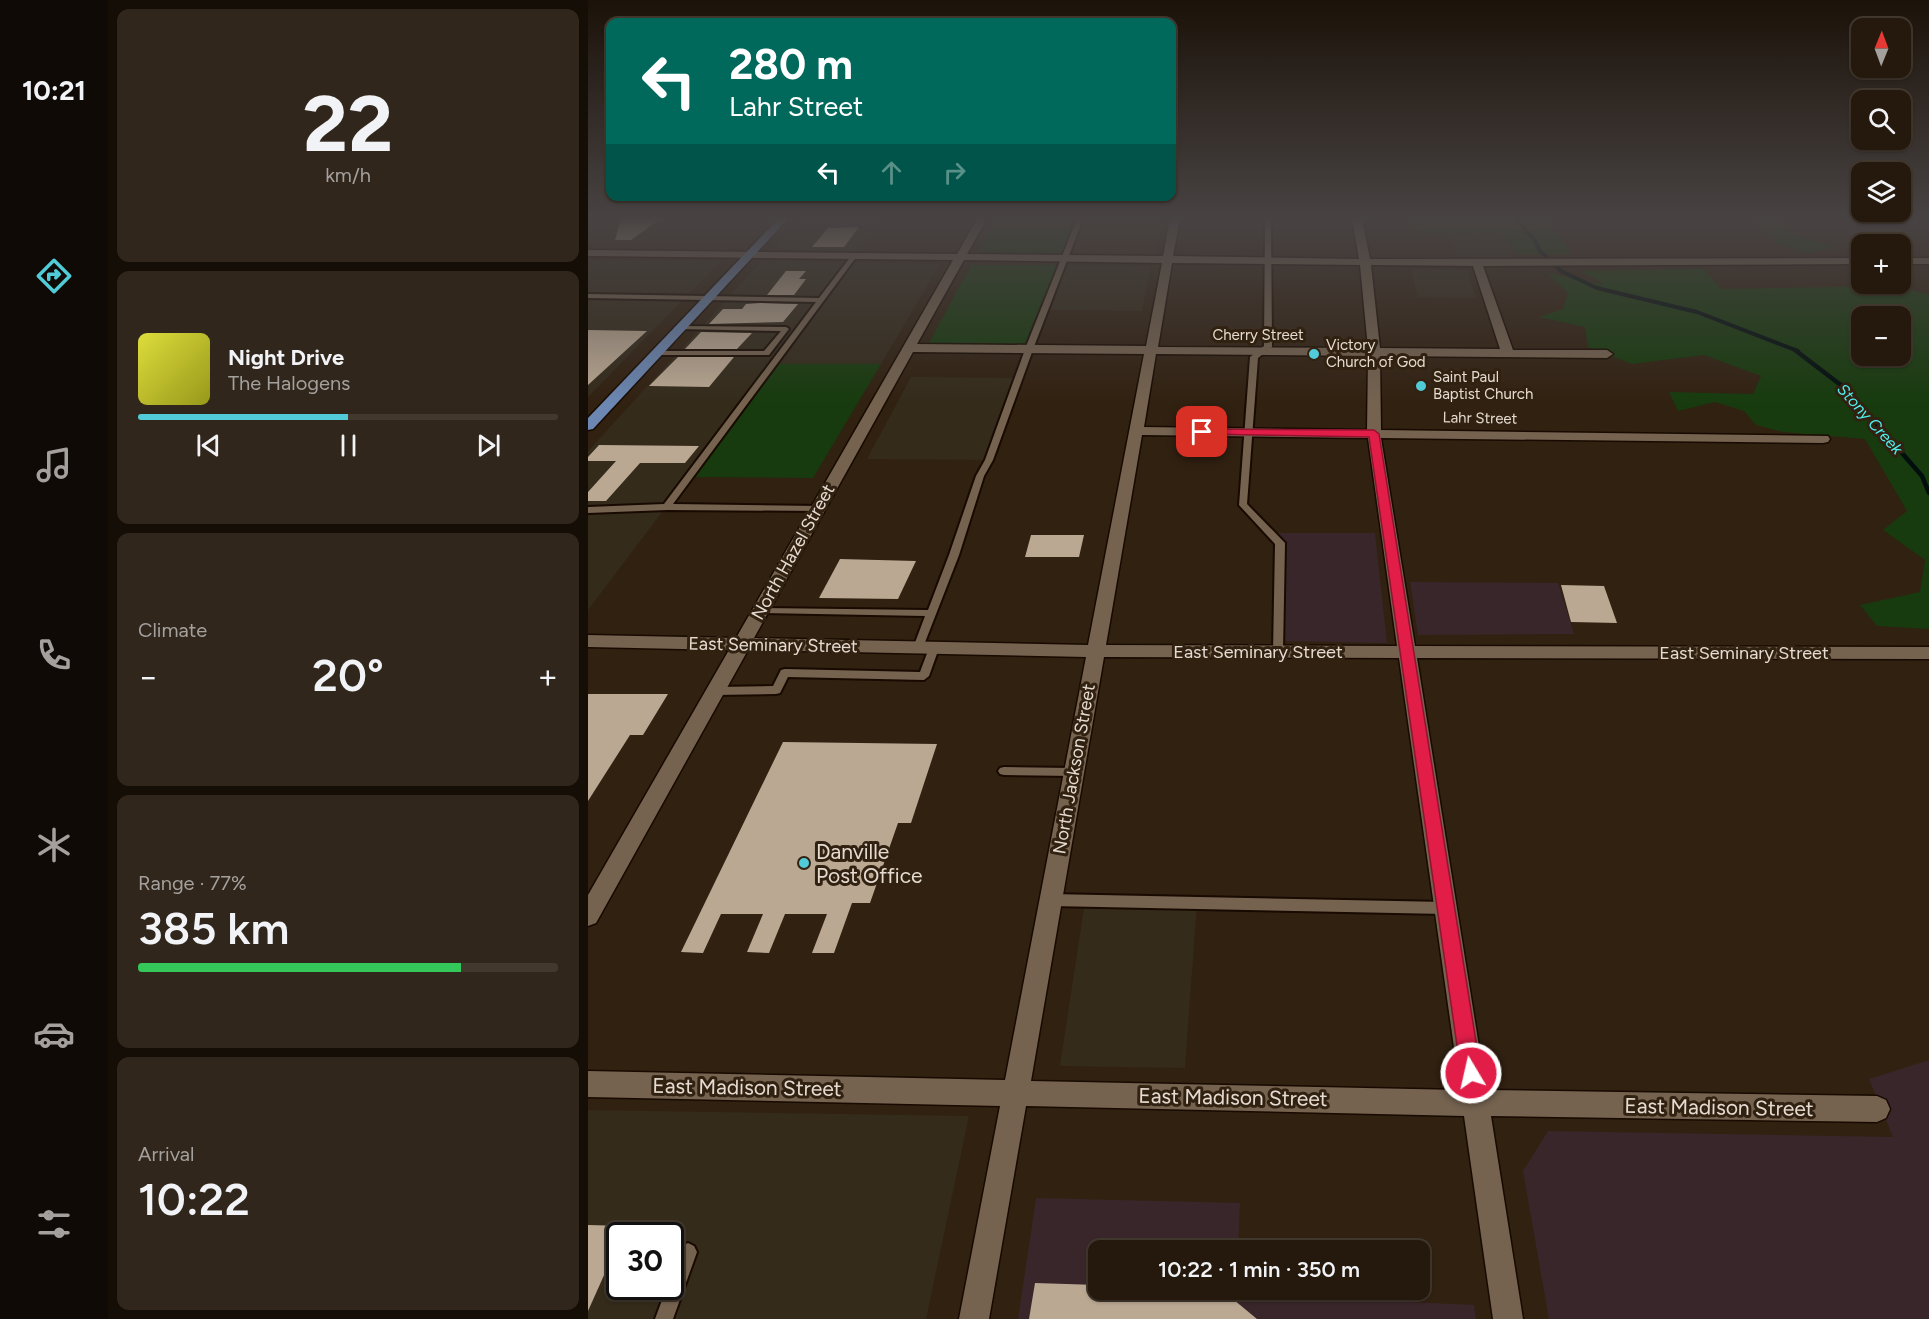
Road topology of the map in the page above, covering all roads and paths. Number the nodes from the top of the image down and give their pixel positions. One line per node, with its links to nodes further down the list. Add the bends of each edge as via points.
1 (725, 281): 10 (main road)
2 (836, 281): 11 (lane)
3 (947, 281): 13 (street, North Hazel Street)
4 (1055, 281): 14 (lane)
5 (1164, 281): 15 (street, North Jackson Street)
6 (1268, 281): 17 (lane, via 1268,347)
7 (1367, 281): 18 (street)
8 (1483, 281): 19 (street)
9 (589, 297): 10 (lane)
10 (708, 298): 11 (lane); 12 (main road)
11 (821, 300): 26 (lane)
12 (680, 328): 16 (main road); 16 (lane, via 786,328 766,353)
13 (909, 348): 14 (street, Cherry Street); 27 (street, North Hazel Street)
14 (1029, 350): 15 (street, Cherry Street); 30 (lane)
15 (1150, 351): 17 (street, Cherry Street); 22 (street, North Jackson Street)
16 (657, 352): 21 (main road)
17 (1261, 352): 18 (street, Cherry Street); 23 (lane, via 1254,357)
18 (1374, 352): 19 (street, Cherry Street); 24 (street)
19 (1508, 354): 20 (street, Cherry Street)
20 (1607, 354)
21 (588, 426)
22 (1136, 431): 23 (street, Lahr Street); 34 (street, North Jackson Street)
23 (1247, 432): 24 (street, Lahr Street); 35 (lane, via 1243,505 1280,543)
24 (1374, 434): 25 (street, Lahr Street); 36 (street)
25 (1823, 439)
26 (667, 507): 27 (lane); 28 (lane)
27 (818, 509): 29 (street, North Hazel Street)
28 (588, 510)
29 (760, 611): 30 (lane); 32 (street, North Hazel Street)
30 (932, 613): 33 (lane)
31 (588, 641): 32 (street, East Seminary Street)
32 (742, 644): 33 (street, East Seminary Street); 38 (street, North Hazel Street)
33 (926, 648): 34 (street, East Seminary Street); 38 (lane, via 924,676 785,673 776,690)
34 (1096, 651): 35 (street, East Seminary Street); 40 (street, North Jackson Street)
35 (1278, 652): 36 (street, East Seminary Street)
36 (1407, 652): 37 (street, East Seminary Street); 42 (street)
37 (1929, 653)
38 (715, 691): 43 (street, North Hazel Street)
39 (1004, 771): 40 (lane)
40 (1074, 772): 41 (street, North Jackson Street)
41 (1050, 900): 42 (lane); 45 (street, North Jackson Street)
42 (1445, 908): 46 (street)
43 (588, 916)
44 (588, 1084): 45 (street, East Madison Street)
45 (1015, 1091): 46 (street, East Madison Street); 50 (street, North Jackson Street)
46 (1476, 1103): 47 (street, East Madison Street); 51 (street)
47 (1877, 1109)
48 (688, 1252): 49 (lane)
49 (664, 1319)
50 (974, 1319)
51 (1508, 1319)

